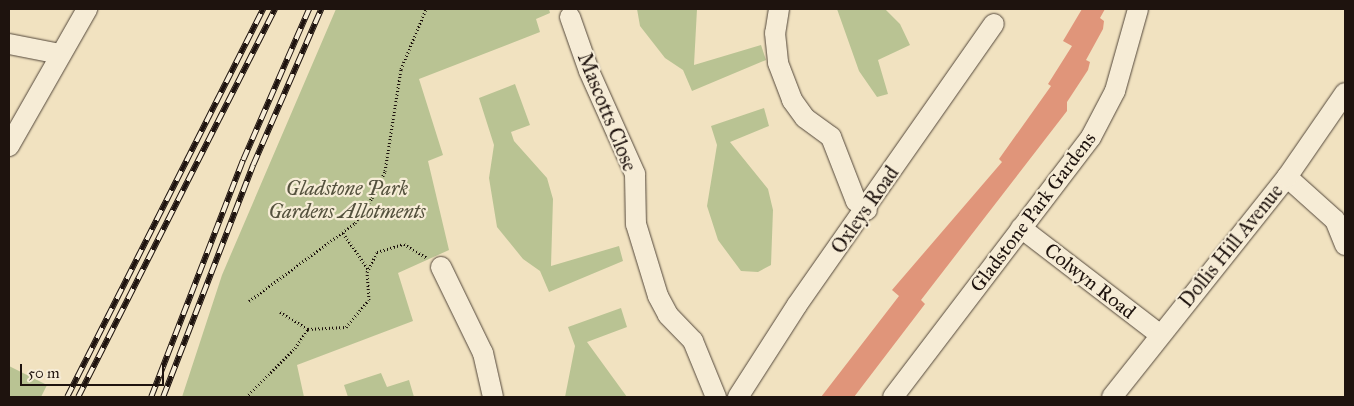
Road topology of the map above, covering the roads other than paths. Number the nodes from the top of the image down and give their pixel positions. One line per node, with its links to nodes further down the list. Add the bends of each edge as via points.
1 (87, 9): 7 (street)
2 (779, 9): 11 (street, via 775,33 778,63 792,100 805,118 831,136 856,201)
3 (1138, 9): 12 (street, Gladstone Park Gardens, via 1115,90 1091,137)
4 (570, 16): 17 (street, Mascotts Close, via 589,71 634,174 636,224 658,296 668,315 693,341)
5 (994, 24): 11 (street, Oxleys Road)
6 (9, 44): 7 (street)
7 (60, 54): 9 (street)
8 (1345, 92): 10 (street, Dollis Hill Avenue)
9 (9, 146)
10 (1287, 177): 13 (street, via 1335,220); 15 (street, Dollis Hill Avenue)
11 (867, 210): 18 (street, Oxleys Road, via 797,305)
12 (1021, 228): 15 (street, Colwyn Road); 19 (street, Gladstone Park Gardens)
13 (1345, 245)
14 (441, 267): 16 (street, via 483,352)
15 (1159, 334): 20 (street, Dollis Hill Avenue)
16 (493, 397)
17 (716, 397)
18 (738, 397)
19 (894, 397)
20 (1112, 397)

